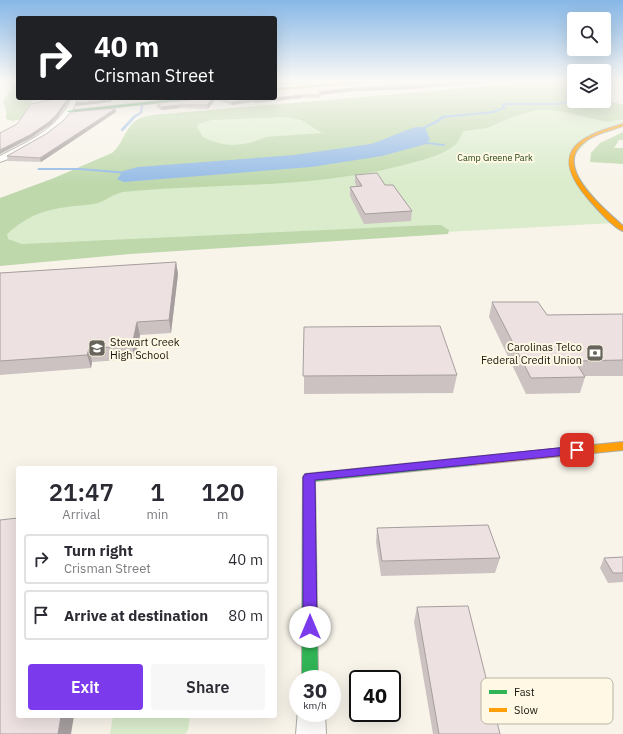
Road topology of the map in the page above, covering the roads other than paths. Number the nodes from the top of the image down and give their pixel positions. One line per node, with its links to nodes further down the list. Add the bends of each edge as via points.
1 (66, 115): 3 (street, via 49,130)
2 (620, 127): 4 (street, via 597,133 581,142 574,149 569,162 577,183)
3 (0, 159)
4 (623, 230)
5 (623, 446): 6 (street, via 309,477)
6 (310, 670)
7 (311, 722): 8 (street)
8 (311, 734)

